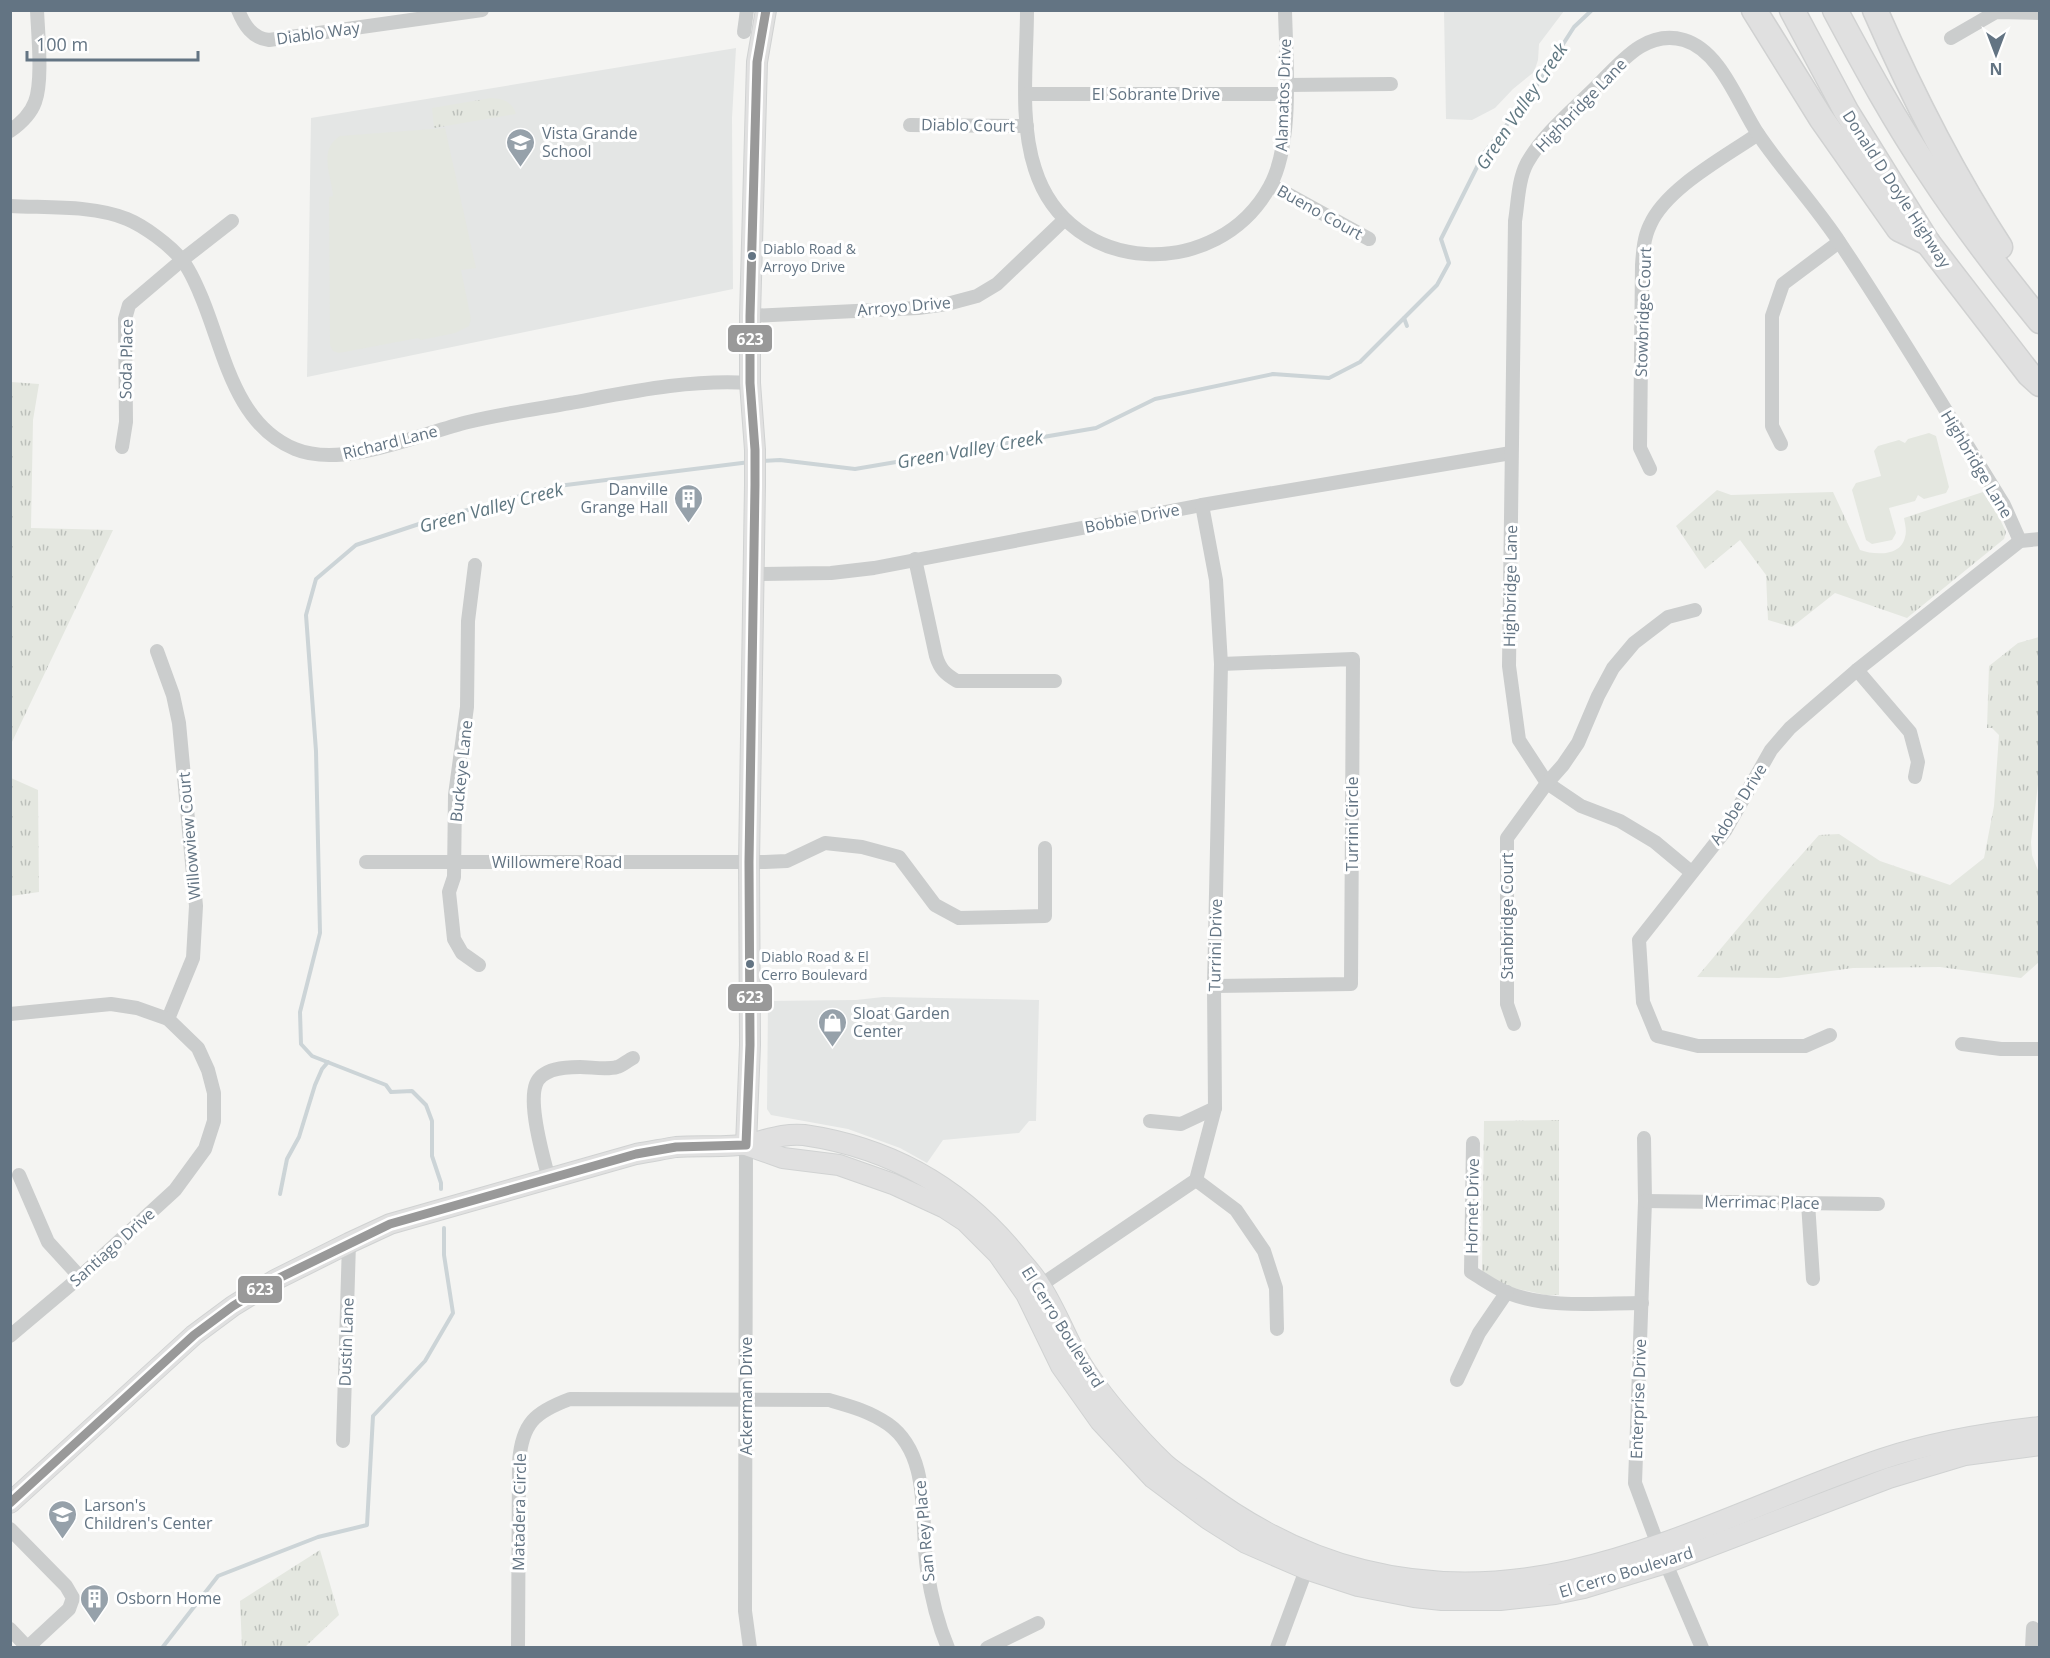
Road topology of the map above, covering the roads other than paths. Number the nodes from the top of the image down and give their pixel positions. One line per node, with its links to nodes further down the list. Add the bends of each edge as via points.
1 (37, 10): 20 (street, via 35,102)
2 (238, 10): 3 (street, Diablo Way, via 254,34 269,40)
3 (482, 10)
4 (747, 10): 13 (street)
5 (766, 10): 31 (street, via 757,62)
6 (1027, 10): 17 (street, Alamatos Drive)
7 (1285, 10): 16 (street, Alamatos Drive)
8 (1754, 10): 28 (highway, via 1821,118 1899,229)
9 (1792, 10): 28 (highway, Donald D Doyle Highway, via 1846,111)
10 (1835, 10): 32 (highway, via 1930,173 1989,258)
11 (1875, 10): 30 (highway, via 1956,176 2011,263)
12 (2040, 13): 14 (street, via 1996,12)
13 (744, 32)
14 (1951, 38)
15 (1391, 84): 16 (street, El Sobrante Drive)
16 (1286, 90): 17 (street, El Sobrante Drive); 22 (street, Alamatos Drive, via 1280,160)
17 (1026, 94): 19 (street, Alamatos Drive)
18 (910, 124): 19 (street, Diablo Court)
19 (1027, 126): 25 (street, Alamatos Drive, via 1035,169 1049,200)
20 (10, 131)
21 (1758, 134): 27 (street, Highbridge Lane); 37 (street, Highbridge Lane, via 1713,58 1693,44 1669,37 1647,42 1627,56 1544,139 1526,165 1515,221); 38 (street, Stowbridge Court, via 1676,190 1649,226 1642,265 1640,448)
22 (1271, 185): 25 (street, Alamatos Drive, via 1244,220 1206,245 1181,253 1138,254 1110,247); 26 (street, Bueno Court)
23 (10, 206): 29 (street, Richard Lane, via 87,209 127,219 157,237)
24 (232, 220): 29 (street, Soda Place)
25 (1064, 220): 31 (street, Arroyo Drive, via 997,284 977,296 918,308)
26 (1369, 239)
27 (1839, 242): 35 (street, via 1783,284 1772,316 1772,426); 41 (street, Highbridge Lane, via 2004,505)
28 (1928, 243): 34 (highway, Donald D Doyle Highway)
29 (182, 260): 33 (street, Richard Lane, via 208,313 239,396 273,436 311,453 352,454 469,422 660,386); 36 (street, Soda Place, via 129,305 125,319 126,422)
30 (2040, 299)
31 (750, 316): 33 (street)
32 (2040, 321)
33 (750, 383): 44 (street, via 755,450)
34 (2040, 384)
35 (1781, 444)
36 (122, 447)
37 (1511, 453): 39 (street, Bobbie Drive); 51 (street, Highbridge Lane, via 1509,666 1519,740)
38 (1650, 469)
39 (1202, 505): 42 (street, Bobbie Drive); 47 (street, Turrini Drive, via 1216,580)
40 (2040, 539): 41 (street)
41 (2019, 541): 48 (street, Adobe Drive)
42 (915, 559): 44 (street, Bobbie Drive, via 831,573); 49 (street, via 936,656 945,675 957,681)
43 (476, 565): 53 (street, Buckeye Lane, via 468,621 467,707 455,795)
44 (753, 574): 55 (street)
45 (1695, 610): 51 (street, Stanbridge Court, via 1668,617 1634,643 1613,668 1578,743)
46 (157, 651): 60 (street, Willowview Court, via 179,723 196,906 193,958)
47 (1221, 664): 58 (street, Turrini Drive); 58 (street, Turrini Circle, via 1353,659 1351,984)
48 (1857, 670): 50 (street, via 1910,732 1918,762); 56 (street, Adobe Drive, via 1790,728 1771,750 1725,831)
49 (1055, 681)
50 (1915, 777)
51 (1547, 783): 56 (street, Highbridge Lane, via 1581,806 1629,826 1655,842); 61 (street, Stanbridge Court, via 1507,838 1507,1004)
52 (1045, 848): 55 (street, Willowmere Road, via 1045,916 959,918 935,905 898,857 862,847 825,843 788,861)
53 (454, 861): 54 (street, Willowmere Road); 55 (street, Willowmere Road); 57 (street, Buckeye Lane, via 449,892 454,939 462,953)
54 (366, 862)
55 (749, 862): 70 (street)
56 (1691, 872): 62 (street, Adobe Drive, via 1639,940 1643,1002 1657,1036 1698,1046 1805,1046)
57 (479, 965)
58 (1214, 986): 66 (street, Turrini Drive)
59 (10, 1014): 60 (street, via 111,1004)
60 (168, 1019): 78 (street, Santiago Drive, via 198,1048 208,1070 214,1093 214,1121 205,1149 175,1190)
61 (1514, 1024)
62 (1830, 1035)
63 (1962, 1044): 64 (street)
64 (2040, 1049)
65 (633, 1058): 72 (street, via 617,1067 552,1070 538,1080 534,1097 536,1122)
66 (1215, 1108): 67 (street, via 1182,1124); 73 (street, Turrini Drive)
67 (1150, 1121)
68 (1644, 1138): 74 (street, Enterprise Drive)
69 (1473, 1143): 81 (street, Hornet Drive, via 1471,1272)
70 (746, 1145): 72 (street, El Cerro Boulevard, via 636,1154); 80 (street, El Cerro Boulevard, via 800,1134 894,1160 940,1185 981,1216 1001,1235); 86 (street, Ackerman Drive)
71 (19, 1175): 78 (street, via 48,1242)
72 (549, 1179): 77 (street, El Cerro Boulevard, via 390,1224)
73 (1196, 1180): 80 (street); 83 (street, via 1236,1210 1264,1251 1276,1288)
74 (1645, 1201): 75 (street, Merrimac Place); 82 (street, Enterprise Drive)
75 (1808, 1203): 76 (street, Merrimac Place); 79 (street)
76 (1878, 1204)
77 (349, 1243): 88 (street, Dustin Lane); 90 (street, El Cerro Boulevard, via 275,1280 194,1335)
78 (80, 1277): 84 (street, Santiago Drive)
79 (1813, 1279)
80 (1033, 1290): 93 (street, El Cerro Boulevard, via 1115,1409 1166,1465)
81 (1507, 1292): 82 (street, Hornet Drive, via 1566,1303); 85 (street, via 1479,1333)
82 (1642, 1303): 92 (street, Enterprise Drive, via 1635,1483)
83 (1277, 1329)
84 (10, 1335)
85 (1457, 1380)
86 (746, 1401): 99 (street, Matadera Circle, via 570,1399 547,1407 531,1422 521,1440 519,1462); 100 (street, Ackerman Drive, via 745,1611); 101 (street, San Rey Place, via 829,1400 862,1409 890,1425 908,1446 920,1473 932,1604)
87 (2040, 1427): 92 (street, El Cerro Boulevard, via 1958,1438 1881,1460)
88 (343, 1441)
89 (2040, 1445): 94 (street, El Cerro Boulevard, via 1965,1455 1889,1478)
90 (10, 1503)
91 (10, 1529): 98 (street, via 73,1598 69,1609)
92 (1658, 1545): 93 (street, El Cerro Boulevard, via 1591,1567 1499,1582 1412,1579); 94 (street, Enterprise Drive)
93 (1309, 1562): 94 (street, El Cerro Boulevard, via 1358,1586 1442,1600 1500,1600 1555,1594); 103 (street)
94 (1666, 1563): 104 (street, Enterprise Drive)
95 (1038, 1623): 102 (street)
96 (2033, 1628): 105 (street)
97 (10, 1629): 98 (street)
98 (27, 1647)
99 (518, 1647)
100 (750, 1647)
101 (948, 1647)
102 (987, 1647)
103 (1277, 1647)
104 (1702, 1647)
105 (2032, 1647)

